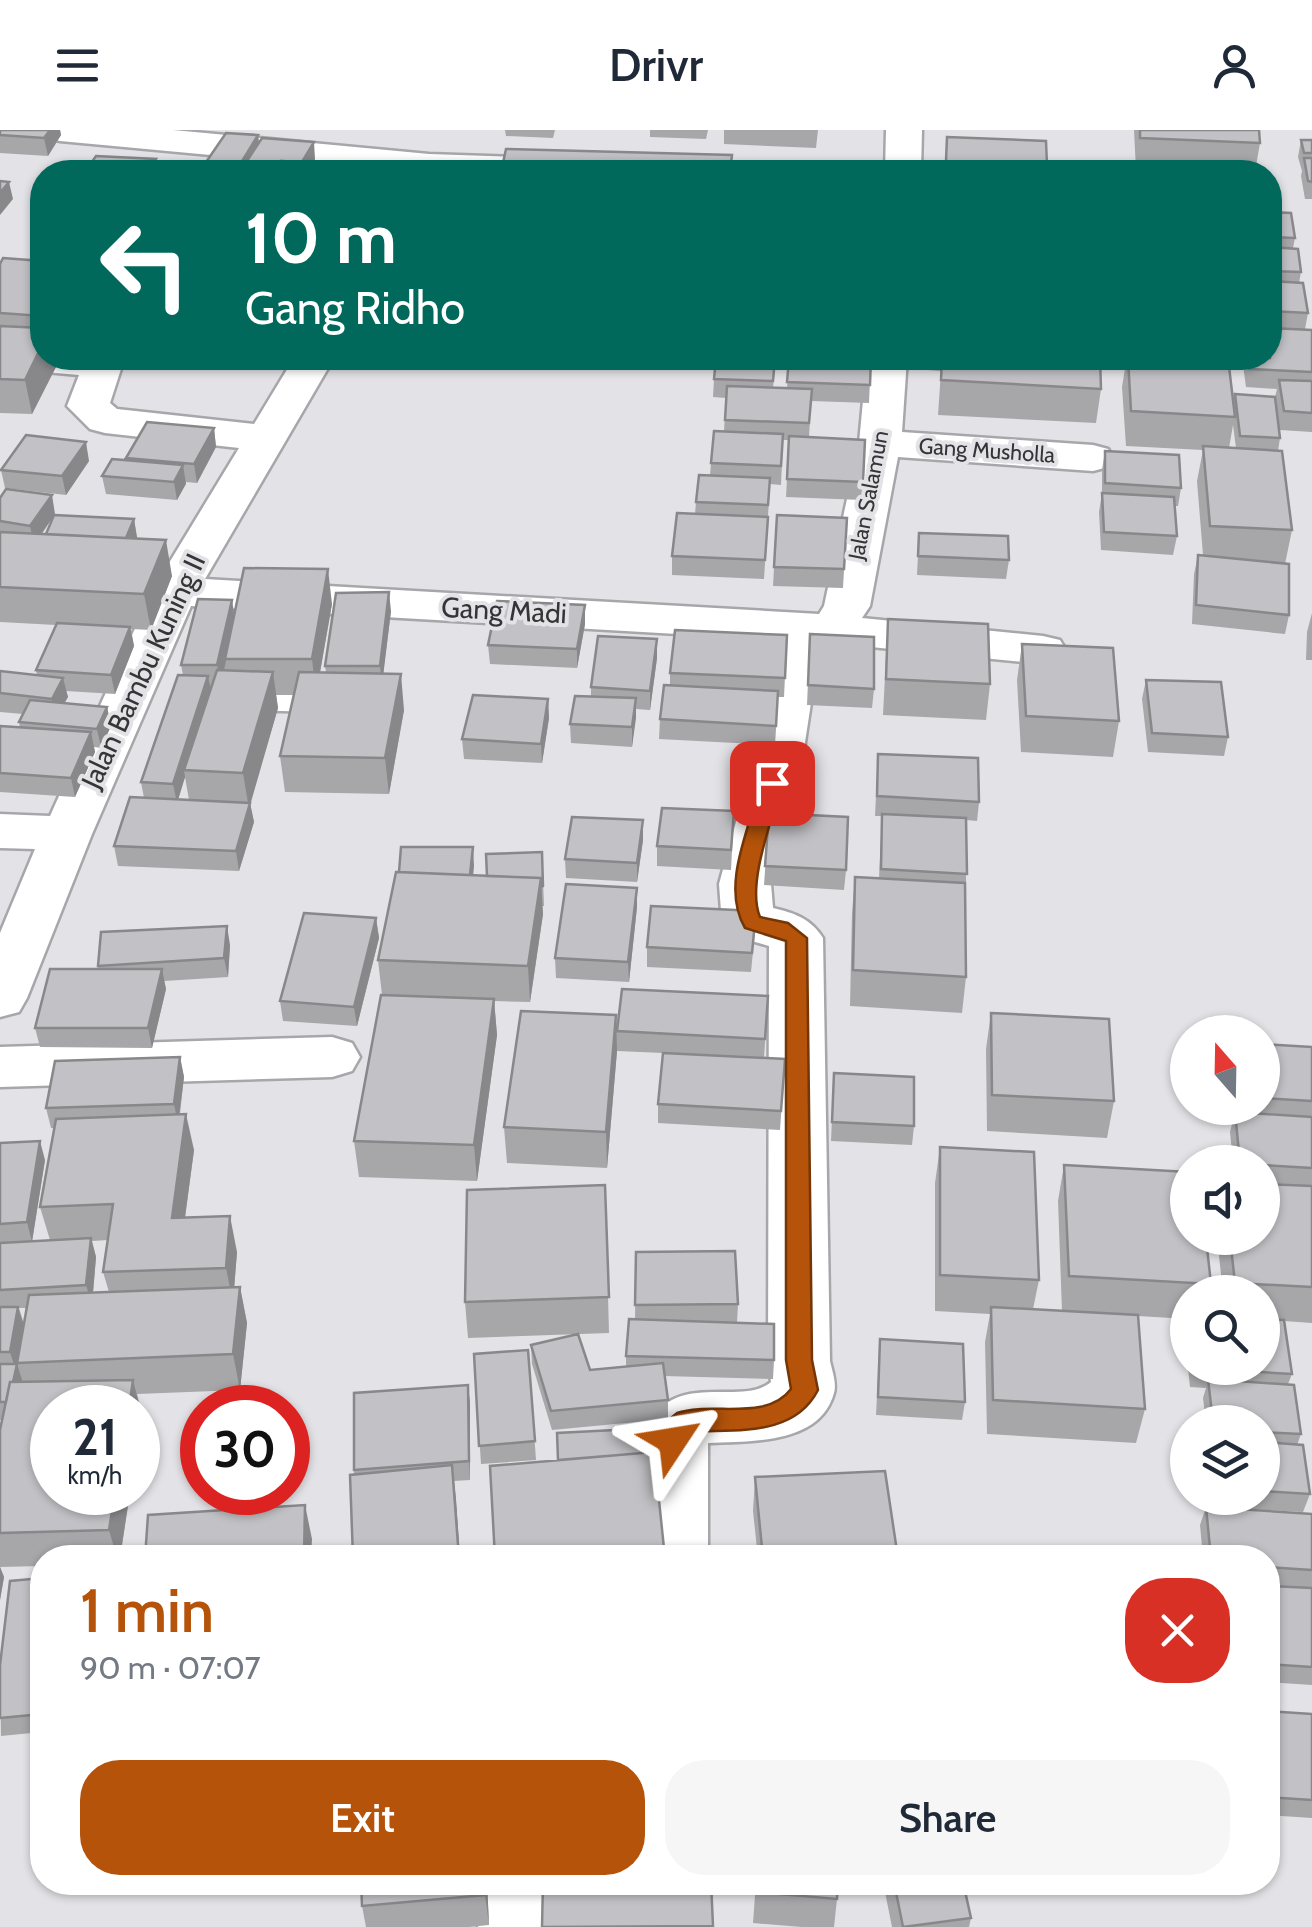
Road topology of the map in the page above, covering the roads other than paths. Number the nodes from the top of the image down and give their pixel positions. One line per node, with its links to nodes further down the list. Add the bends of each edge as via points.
1 (60, 130): 3 (street)
2 (904, 130): 5 (street)
3 (175, 136): 4 (street)
4 (358, 160)
5 (903, 160)
6 (0, 356): 7 (street)
7 (30, 359)
8 (101, 370): 11 (street, via 88,406 105,420)
9 (307, 370): 11 (street, Jalan Bambu Kuning II)
10 (887, 370): 12 (street, Jalan Salamun)
11 (266, 438): 14 (street, Jalan Bambu Kuning II)
12 (880, 443): 13 (street, Gang Musholla); 15 (street, Jalan Salamun, via 846,606)
13 (1093, 458)
14 (176, 591): 15 (street, Gang Madi); 17 (street, Jalan Bambu Kuning II)
15 (832, 629): 16 (street, Gang Madi); 24 (street, via 794,655 780,749 745,884 753,923 796,938 804,1390 792,1408 765,1417 708,1417 676,1430)
16 (1043, 650)
17 (131, 692): 18 (street); 20 (street, Jalan Bambu Kuning II)
18 (356, 698)
19 (0, 832): 20 (street)
20 (67, 834): 21 (street, Jalan Bambu Kuning II)
21 (0, 998)
22 (332, 1057): 23 (street)
23 (0, 1067)
24 (675, 1545)
25 (514, 1895): 26 (street)
26 (515, 1927)

